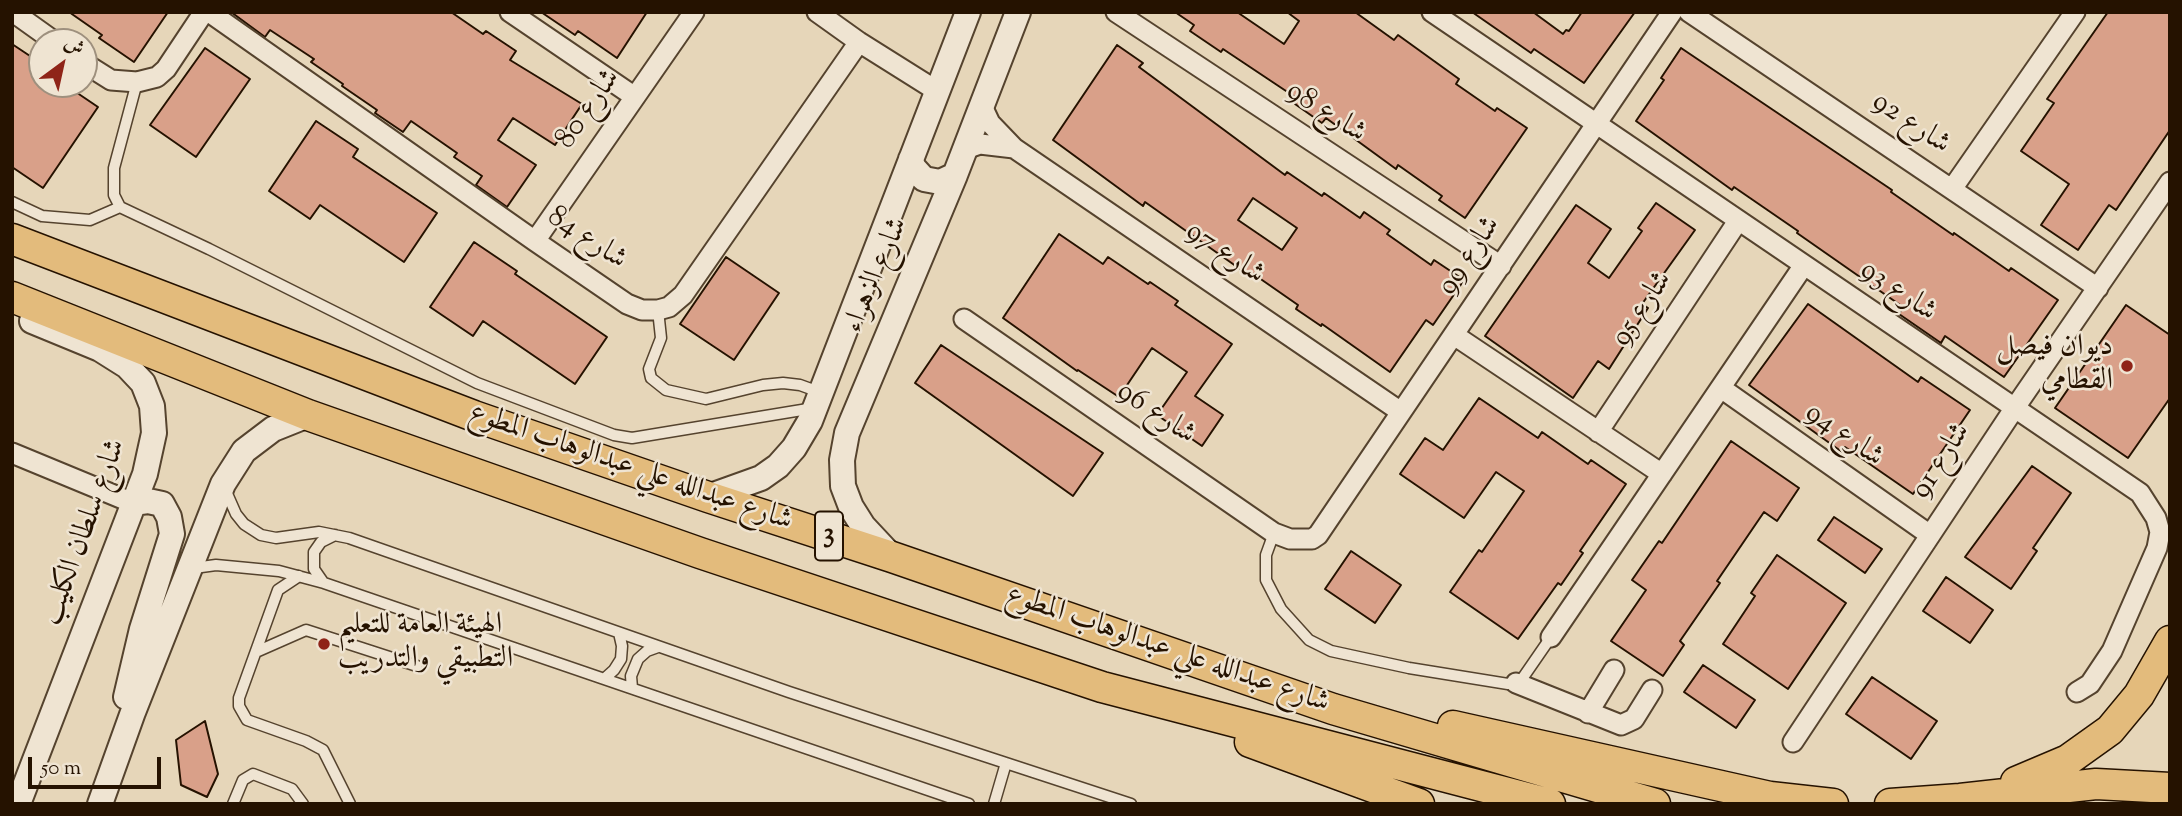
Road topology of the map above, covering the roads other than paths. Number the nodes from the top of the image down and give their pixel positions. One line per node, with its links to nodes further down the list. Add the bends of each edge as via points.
1 (13, 12): 14 (street)
2 (204, 12): 17 (street, via 166,69 157,77)
3 (209, 12): 32 (street, شارع 84)
4 (510, 12): 19 (street)
5 (694, 12): 19 (street, شارع 80)
6 (817, 12): 15 (street)
7 (968, 12): 18 (street, شارع الزهراء)
8 (1018, 12): 20 (street, شارع الزهراء)
9 (1116, 12): 34 (street, شارع 98)
10 (1432, 12): 21 (street, شارع 93)
11 (1672, 12): 21 (street, شارع 99)
12 (1689, 12): 27 (street, شارع 92)
13 (2075, 12): 27 (street)
14 (35, 28)
15 (859, 42): 18 (street); 37 (street, via 691,285 669,307)
16 (98, 72): 17 (street, via 111,80)
17 (136, 82): 29 (lane, via 114,168 114,195)
18 (937, 91): 24 (street, شارع الزهراء)
19 (635, 97): 32 (street, شارع 80)
20 (982, 106): 22 (street, شارع 97, via 990,123); 23 (street, شارع الزهراء)
21 (1597, 124): 30 (street, شارع 93); 34 (street, شارع 99)
22 (1014, 148): 23 (street, شارع 97, via 980,144); 45 (street, شارع 97)
23 (965, 149): 25 (street, شارع الزهراء)
24 (911, 159): 25 (street, via 924,178 940,182); 42 (street, شارع الزهراء)
25 (955, 175): 44 (street, شارع الزهراء)
26 (2170, 182): 35 (street, شارع 91)
27 (1952, 189): 35 (street, شارع 92)
28 (12, 202): 29 (lane, via 42,216 90,220)
29 (120, 207): 42 (lane, via 477,383 614,435 632,438)
30 (1738, 221): 33 (street, شارع 93); 47 (street, شارع 95)
31 (12, 239): 51 (main road, شارع عبدالله علي عبدالوهاب المطوع / 3, via 461,411)
32 (535, 241): 37 (street, شارع 84, via 627,304)
33 (1804, 265): 41 (street); 43 (street, شارع 93)
34 (1501, 266): 40 (street, شارع 99)
35 (2098, 288): 43 (street, شارع 91)
36 (12, 297): 46 (main road, شارع عبدالله علي عبدالوهاب المطوع / 3)
37 (658, 310): 42 (lane, via 661,338 649,369 651,379 666,390 706,399 763,385 800,384 811,389)
38 (12, 313): 52 (street, شارع سلطان الكليب, via 100,349 143,383 152,406 154,433)
39 (964, 319): 53 (street, شارع 96)
40 (1454, 335): 45 (street, شارع 99); 47 (street)
41 (1721, 388): 49 (street); 56 (street, شارع 94)
42 (816, 404): 44 (street, via 839,417); 51 (street, شارع الزهراء, via 794,448 778,466 761,478)
43 (2014, 409): 56 (street, شارع 91); 73 (street, شارع 93, via 2140,493 2160,532 2112,651 2090,684)
44 (856, 412): 57 (street, شارع الزهراء, via 842,460 843,486 863,526)
45 (1401, 412): 55 (street, شارع 99)
46 (308, 415): 50 (street, via 273,429 244,451); 70 (main road, شارع عبدالله علي عبدالوهاب المطوع / 3, via 700,553)
47 (1598, 432): 49 (street)
48 (12, 453): 52 (street)
49 (1662, 474): 62 (street)
50 (223, 484): 54 (lane, via 236,514 261,535); 58 (street)
51 (708, 497): 57 (main road, شارع عبدالله علي عبدالوهاب المطوع / 3)
52 (133, 503): 82 (street, via 162,505 172,534 142,629); 83 (street, شارع سلطان الكليب)
53 (1274, 533): 55 (street, شارع 96, via 1301,540); 69 (lane, via 1266,555 1266,580 1281,609 1309,640 1331,651 1409,668)
54 (336, 535): 60 (lane, via 321,542 313,557 314,569); 61 (lane)
55 (1318, 535)
56 (1930, 535): 76 (street, شارع 91)
57 (892, 557): 74 (main road, شارع عبدالله علي عبدالوهاب المطوع / 3)
58 (190, 568): 59 (lane, via 216,565); 82 (street)
59 (299, 576): 60 (lane); 65 (lane, via 278,590)
60 (324, 583): 68 (lane)
61 (619, 633): 64 (lane); 68 (lane, via 621,659)
62 (1551, 637): 69 (lane)
63 (2170, 641): 79 (main road, via 2139,695 2101,739 2042,773)
64 (659, 646): 71 (lane, via 638,659 632,670); 77 (lane)
65 (256, 652): 66 (lane, via 306,630); 86 (lane, via 239,698 244,717 323,750)
66 (417, 666)
67 (1614, 670): 75 (street)
68 (604, 679): 71 (lane)
69 (1516, 683): 75 (street)
70 (1102, 687): 81 (main road); 90 (main road, شارع عبدالله علي عبدالوهاب المطوع / 3)
71 (632, 688): 80 (lane)
72 (1652, 690): 75 (street, via 1626,724 1616,725)
73 (2077, 692)
74 (1333, 709): 91 (main road, شارع عبدالله علي عبدالوهاب المطوع / 3); 92 (main road, via 1450,725 1770,797)
75 (1588, 713)
76 (1793, 742)
77 (1006, 763): 88 (lane); 89 (lane)
78 (2166, 785): 79 (main road, via 2096,784)
79 (1960, 799): 93 (main road)
80 (946, 800): 87 (lane)
81 (1407, 801)
82 (101, 803)
83 (18, 804)
84 (233, 804): 85 (lane, via 243,780 253,774 292,789)
85 (303, 804)
86 (349, 804)
87 (969, 804)
88 (994, 804)
89 (1131, 804)
90 (1550, 804)
91 (1655, 804)
92 (1833, 804)
93 (1890, 804)

